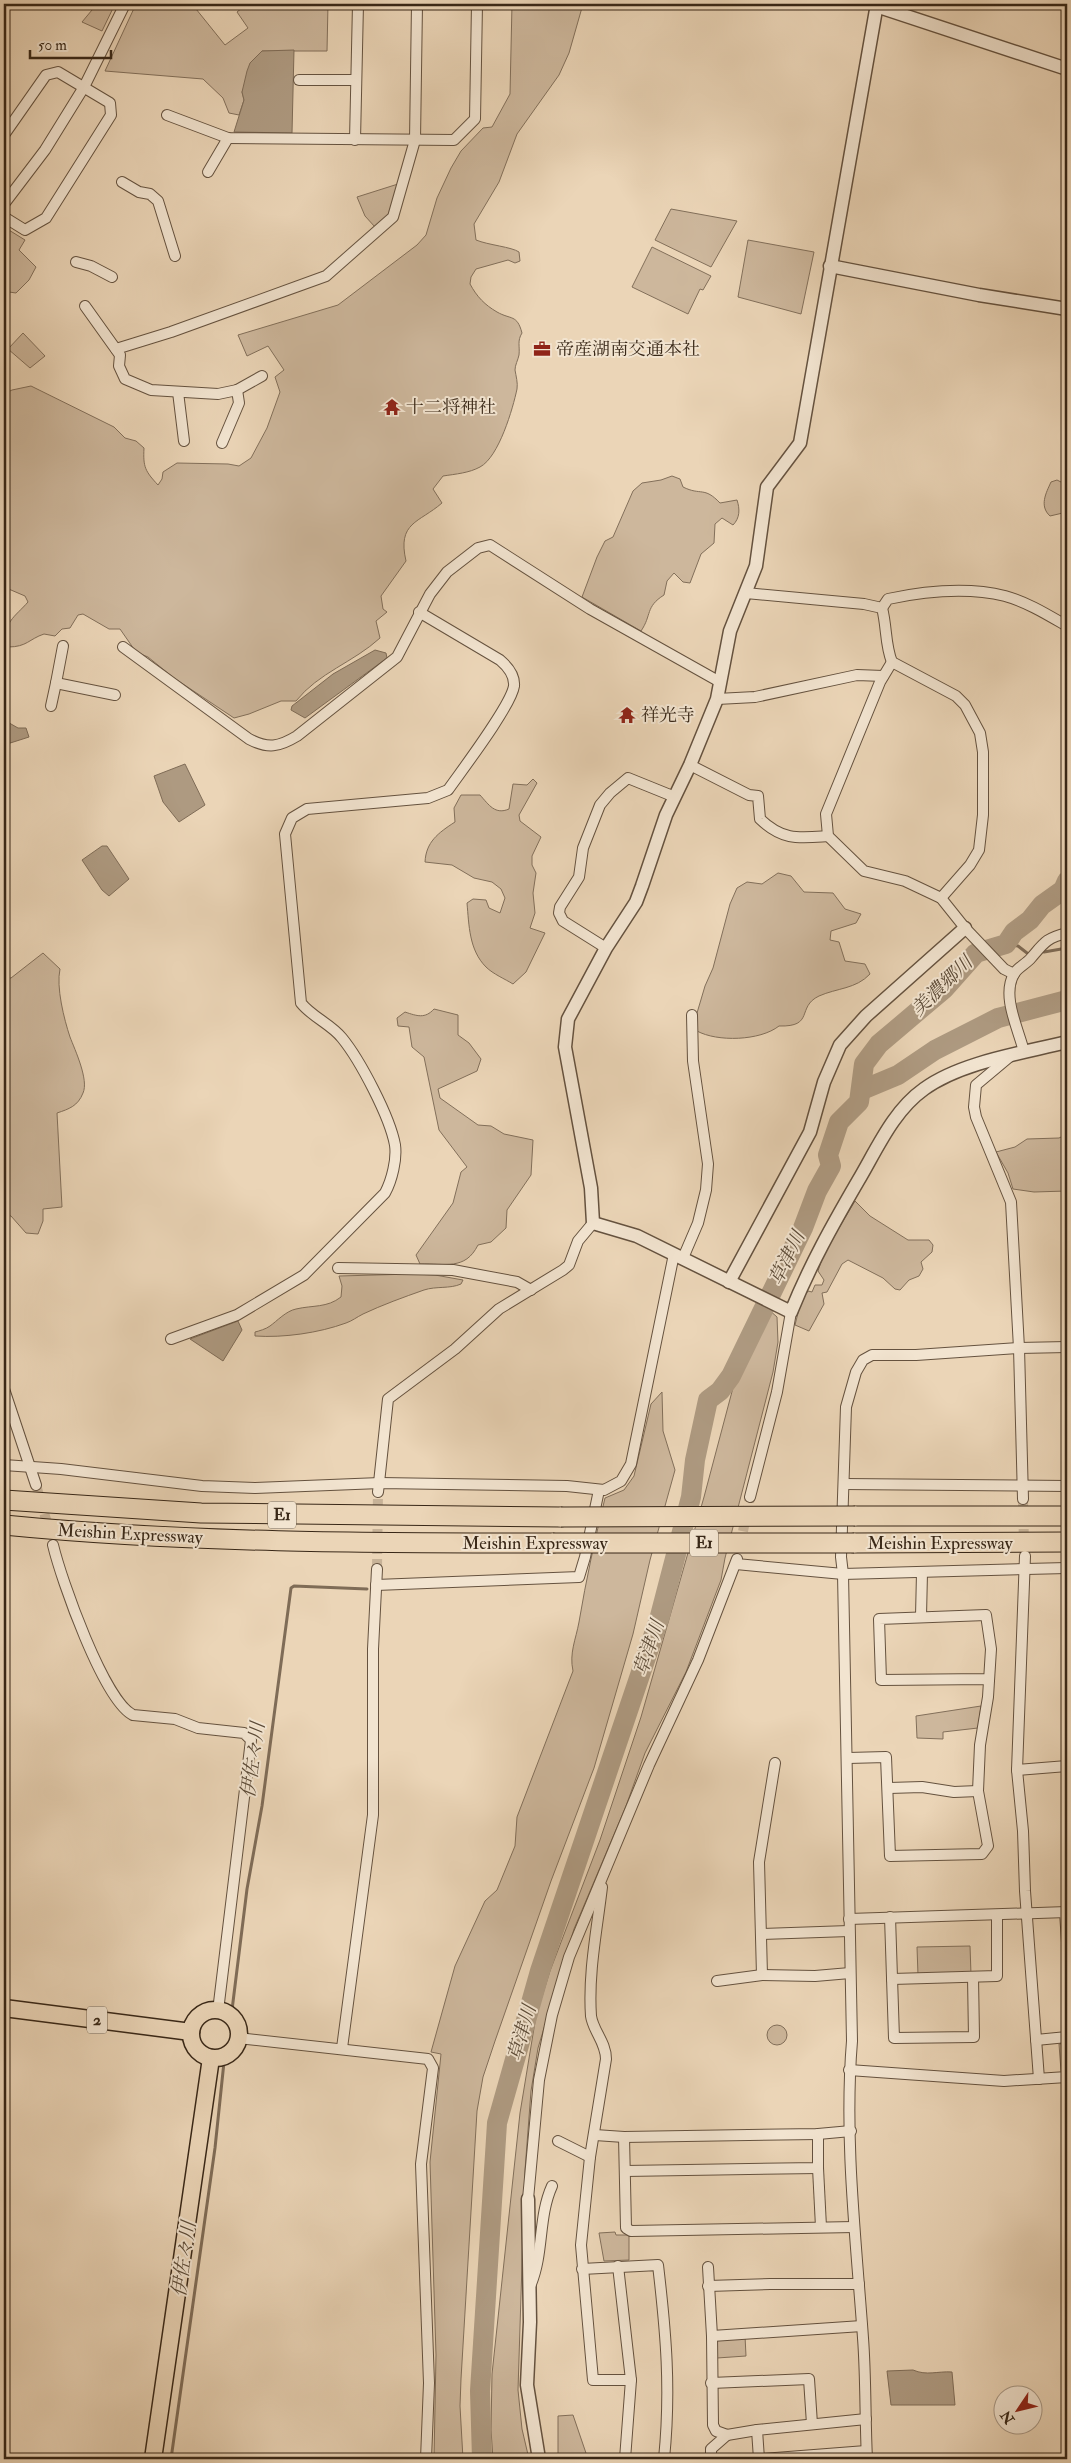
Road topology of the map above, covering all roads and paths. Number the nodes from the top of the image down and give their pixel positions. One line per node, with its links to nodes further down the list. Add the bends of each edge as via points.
1 (125, 4): 9 (street)
2 (358, 4): 8 (street)
3 (417, 4): 14 (street)
4 (477, 4): 14 (street, via 475,120 454,140)
5 (877, 5): 6 (street); 21 (street)
6 (1067, 69)
7 (299, 80): 8 (street)
8 (356, 80): 13 (street)
9 (84, 88): 11 (street, via 58,72 46,75); 17 (street, via 45,150); 18 (street, via 110,103 111,115 46,218 25,230)
10 (166, 115): 12 (street)
11 (4, 135)
12 (228, 138): 13 (street); 15 (street)
13 (355, 140): 14 (street)
14 (415, 140): 25 (street, via 393,217 326,276)
15 (208, 172)
16 (122, 182): 19 (street, via 158,201)
17 (4, 204)
18 (4, 217)
19 (175, 256)
20 (76, 262): 22 (street)
21 (830, 266): 24 (street); 31 (street, via 800,443 767,487 756,566)
22 (112, 276)
23 (85, 306): 25 (street)
24 (1067, 309)
25 (116, 349): 28 (street, via 125,379 151,390)
26 (262, 376): 27 (street)
27 (237, 390): 28 (street, via 218,394); 30 (street, via 239,403)
28 (178, 392): 29 (street)
29 (184, 441)
30 (222, 443)
31 (746, 593): 32 (street); 39 (street, via 730,631)
32 (882, 608): 34 (street, via 888,599 896,597 970,590 1007,597); 37 (street)
33 (419, 612): 36 (street, via 397,657 297,736 273,746 263,746 249,739); 39 (street, via 447,572 478,548 490,545 605,618); 61 (street, via 507,666 514,685 506,706 443,794 307,809 292,818 285,834 301,1003 342,1038 388,1121 395,1146 389,1186 304,1275 237,1315)
34 (1067, 626)
35 (63, 646): 40 (street)
36 (123, 647)
37 (892, 662): 38 (street); 47 (street, via 956,696 965,705 980,733 983,816 979,850 970,866)
38 (883, 676): 42 (street, via 857,675 755,697); 46 (street, via 826,814)
39 (720, 682): 42 (street)
40 (56, 683): 41 (street); 43 (street)
41 (115, 696)
42 (717, 699): 44 (street)
43 (51, 706)
44 (690, 765): 45 (street); 46 (street, via 749,795 758,796 760,819 770,828 792,838)
45 (675, 797): 50 (street, via 636,902); 50 (street, via 628,778 600,805 583,848 579,877 559,913 562,921)
46 (828, 836): 47 (street, via 864,871 905,880)
47 (941, 898): 48 (street)
48 (970, 933): 51 (street, via 1004,969); 58 (street, via 857,1025 840,1045 824,1082 810,1132)
49 (1067, 933): 51 (street, via 1053,936 1040,945)
50 (606, 948): 55 (street, via 568,1019 565,1047 591,1188)
51 (1014, 974): 54 (street, via 1009,996 1021,1037)
52 (692, 1014): 56 (street, via 693,1062 708,1164 698,1223)
53 (1067, 1042): 54 (street)
54 (1019, 1054): 60 (street, via 942,1078 911,1099 892,1122 831,1226 810,1265); 63 (street, via 976,1086 974,1107 1011,1202)
55 (593, 1223): 56 (street, via 637,1236); 59 (street, via 578,1241 569,1265)
56 (682, 1258): 58 (street); 72 (street, via 631,1464 621,1481)
57 (338, 1268): 59 (street, via 453,1270 509,1280)
58 (733, 1284): 60 (street)
59 (532, 1290): 71 (street, via 499,1309 455,1349 388,1399)
60 (791, 1312): 73 (street, via 777,1392)
61 (171, 1339)
62 (1067, 1347): 63 (street)
63 (1019, 1348): 67 (street, via 872,1355 864,1360 856,1372 846,1407); 69 (street)
64 (4, 1389): 66 (street)
65 (4, 1465): 66 (street)
66 (28, 1466): 68 (street); 71 (street, via 202,1486)
67 (844, 1484): 69 (street); 85 (street)
68 (36, 1485)
69 (1023, 1486): 70 (street); 74 (street)
70 (1067, 1486)
71 (379, 1488): 72 (street, via 567,1486)
72 (599, 1490): 86 (street, via 579,1577)
73 (750, 1497)
74 (1023, 1499)
75 (4, 1500): 76 (highway, Meishin Expressway / E1, bridge, via 201,1513 561,1517)
76 (1067, 1516)
77 (4, 1525): 78 (highway, Meishin Expressway / E1, bridge, via 204,1538 381,1543)
78 (1067, 1542)
79 (53, 1546): 110 (street, via 80,1629 110,1688 127,1712 133,1716 175,1719 198,1728 244,1733 251,1740)
80 (1025, 1556): 83 (street)
81 (1067, 1568): 83 (street)
82 (377, 1569): 86 (street)
83 (1025, 1569): 84 (street); 92 (street)
84 (922, 1573): 85 (street); 87 (street)
85 (843, 1574): 89 (street); 95 (street, via 736,1562 698,1660)
86 (376, 1584): 115 (street, via 373,1815)
87 (921, 1616): 88 (street, via 986,1615 991,1648); 88 (street, via 879,1618 881,1680)
88 (988, 1679): 94 (street)
89 (848, 1758): 93 (street, via 886,1757); 100 (street)
90 (775, 1763): 102 (street, via 759,1862)
91 (1067, 1766): 92 (street)
92 (1017, 1770): 97 (street)
93 (889, 1788): 94 (street); 94 (street, via 890,1856 975,1855 985,1852 988,1846)
94 (978, 1791)
95 (604, 1876): 122 (street, via 591,1986 592,2019 606,2049); 129 (street, via 569,1957 546,2040 533,2121)
96 (1066, 1912): 97 (street); 103 (street)
97 (1028, 1915): 98 (street); 114 (street)
98 (997, 1916): 99 (street); 106 (street, via 997,1976)
99 (890, 1917): 100 (street); 107 (street)
100 (849, 1919): 101 (street)
101 (849, 1931): 102 (street); 104 (street)
102 (762, 1934): 105 (street)
103 (1067, 1942)
104 (850, 1973): 105 (street); 117 (street, via 852,2041)
105 (762, 1975): 108 (street)
106 (973, 1977): 107 (street); 107 (street, via 974,2037 894,2038)
107 (892, 1979)
108 (717, 1981)
109 (4, 2008): 111 (main road, 2)
110 (218, 2011): 111 (main road, via 210,2011 197,2018); 113 (main road, via 236,2023)
111 (191, 2032): 116 (main road, via 198,2052)
112 (1067, 2037): 114 (street)
113 (238, 2038): 115 (street); 116 (main road, via 232,2052)
114 (1036, 2040): 119 (street)
115 (342, 2048): 149 (street, via 428,2059 433,2068 421,2164 429,2383)
116 (211, 2058): 148 (main road)
117 (849, 2070): 119 (street, via 1004,2081); 120 (street)
118 (1067, 2077): 119 (street)
119 (1039, 2079)
120 (851, 2131): 121 (street); 131 (street)
121 (818, 2134): 123 (street); 126 (street)
122 (595, 2135): 123 (street); 125 (street)
123 (624, 2137): 127 (street)
124 (558, 2141): 125 (street)
125 (590, 2157): 134 (street)
126 (818, 2168): 127 (street); 130 (street)
127 (626, 2171): 130 (street, via 626,2228 631,2231)
128 (552, 2186): 137 (street, via 546,2199 537,2266)
129 (528, 2199): 137 (street)
130 (821, 2227): 131 (street)
131 (854, 2227): 135 (street)
132 (618, 2266): 134 (street); 140 (street); 152 (street, via 658,2265 669,2380)
133 (708, 2267): 136 (street)
134 (582, 2269): 140 (street, via 594,2380)
135 (859, 2284): 136 (street); 138 (street)
136 (708, 2286): 139 (street)
137 (530, 2289): 150 (street, via 527,2385)
138 (862, 2326): 139 (street); 142 (street)
139 (712, 2336): 141 (street)
140 (631, 2380): 151 (street)
141 (711, 2383): 143 (street, via 809,2380); 145 (street, via 713,2425 716,2431)
142 (866, 2419): 143 (street); 146 (street)
143 (812, 2424): 144 (street)
144 (757, 2430): 145 (street); 154 (street)
145 (727, 2435): 153 (street, via 711,2449)
146 (867, 2455): 147 (street)
147 (813, 2458): 154 (street)
148 (153, 2459)
149 (426, 2459)
150 (539, 2459)
151 (625, 2459)
152 (664, 2459)
153 (711, 2459)
154 (761, 2459)

